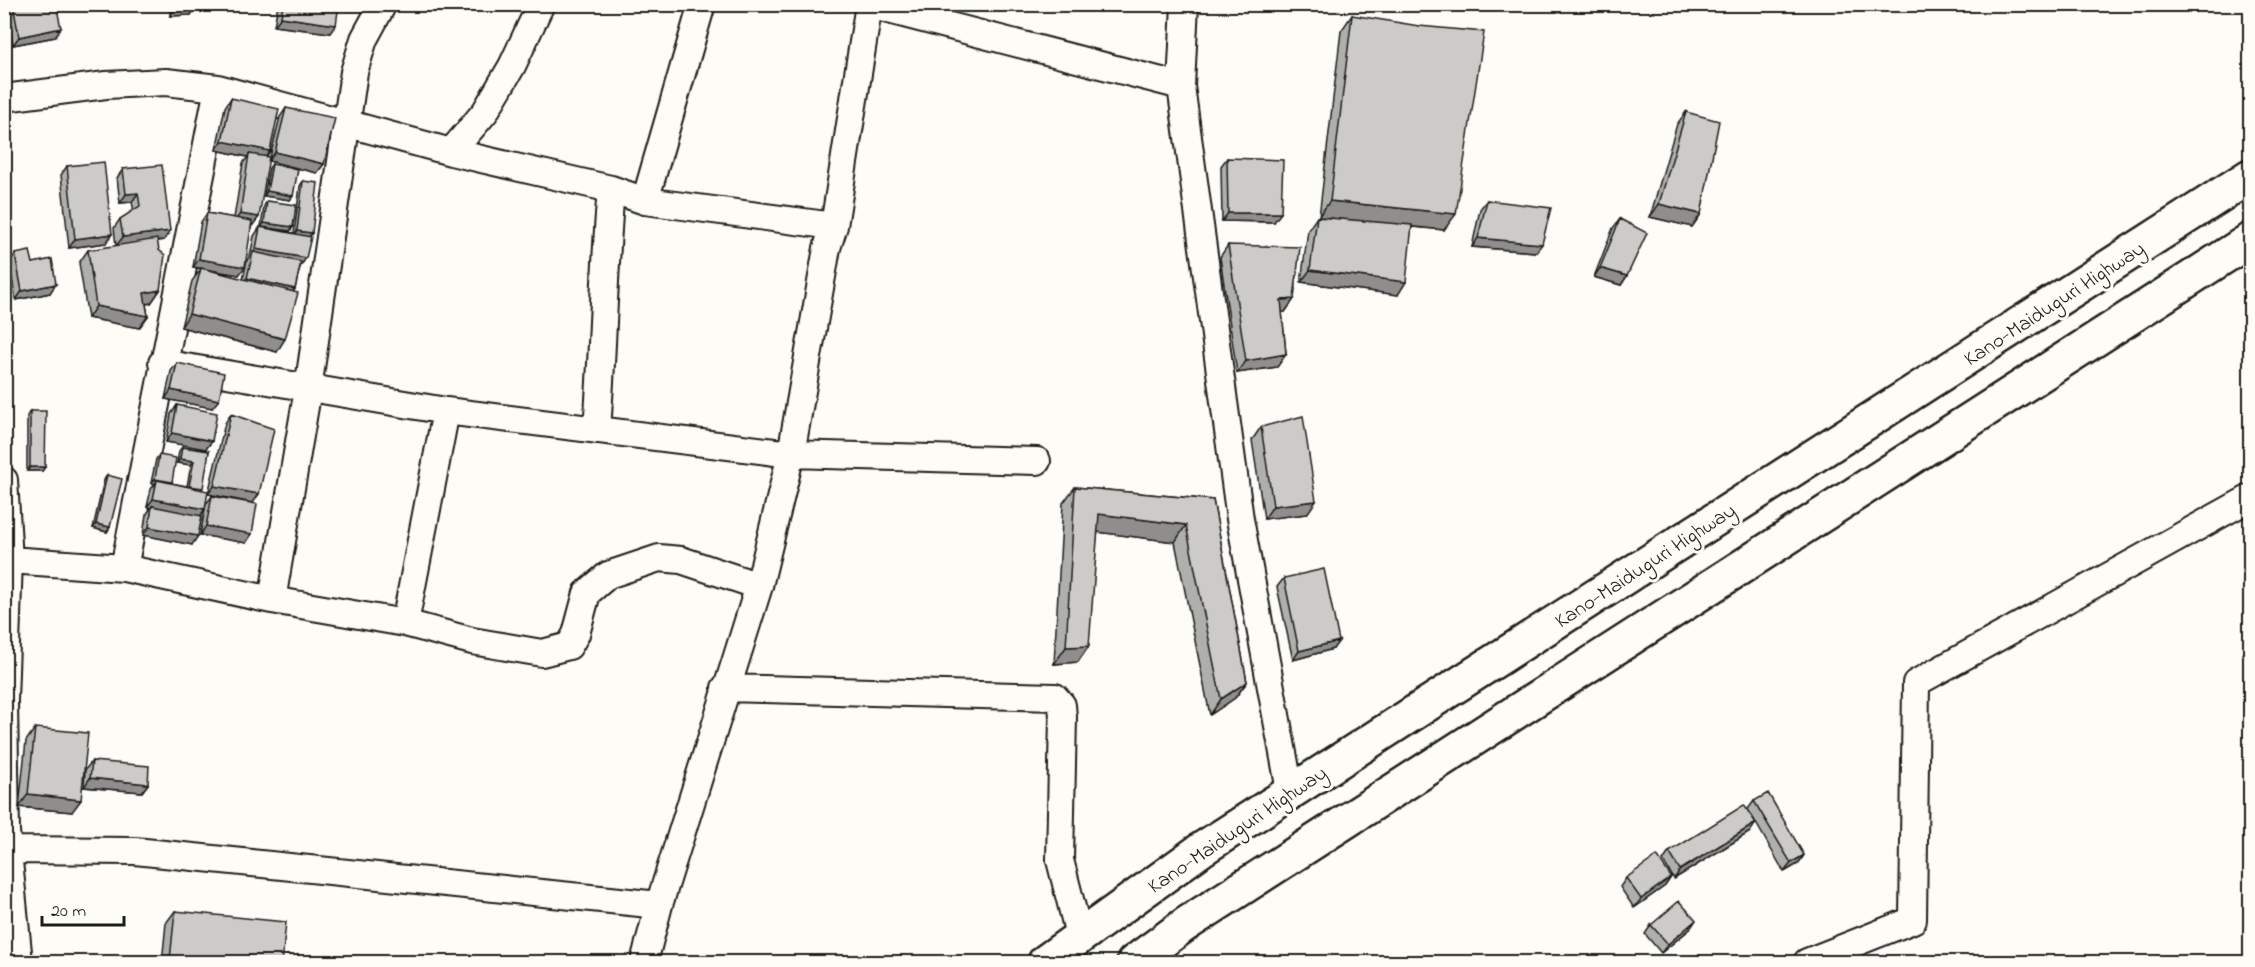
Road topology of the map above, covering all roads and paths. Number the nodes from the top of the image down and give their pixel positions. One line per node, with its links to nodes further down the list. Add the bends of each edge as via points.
1 (383, 4): 9 (street, via 364,39 354,72)
2 (542, 4): 10 (street, via 485,112)
3 (702, 4): 13 (street)
4 (1185, 4): 6 (street)
5 (869, 5): 6 (street); 14 (street)
6 (1180, 86): 31 (street, via 1240,519)
7 (218, 88): 8 (street, via 166,82); 9 (street); 16 (street)
8 (4, 98)
9 (347, 124): 10 (street); 17 (street)
10 (451, 152): 12 (street)
11 (2250, 176): 31 (highway, Kano-Maiduguri Highway)
12 (611, 189): 13 (street); 19 (street)
13 (645, 201): 14 (street)
14 (834, 226): 20 (street)
15 (2250, 240): 38 (highway, via 1186,924)
16 (162, 363): 17 (street); 25 (street)
17 (308, 389): 18 (street); 27 (street)
18 (446, 411): 19 (street); 28 (street)
19 (597, 430): 20 (street)
20 (791, 454): 21 (street); 26 (street)
21 (1037, 461)
22 (4, 480): 24 (street)
23 (2250, 498): 39 (street, via 1916,683 1913,920)
24 (9, 560): 25 (street); 30 (street)
25 (123, 568): 27 (street)
26 (759, 586): 28 (street, via 681,560 659,558 608,575 587,593 569,646 542,653 472,641); 29 (street)
27 (272, 600): 28 (street)
28 (405, 623)
29 (725, 688): 33 (street); 34 (street, via 1055,698 1062,705 1063,717 1060,860)
30 (4, 701): 32 (street)
31 (1290, 791): 34 (highway, Kano-Maiduguri Highway, via 1202,849)
32 (6, 838): 33 (street); 35 (street)
33 (659, 905): 36 (street)
34 (1080, 939): 37 (highway, Kano-Maiduguri Highway)
35 (19, 963)
36 (644, 963)
37 (1044, 963)
38 (1134, 963)
39 (1807, 963)

